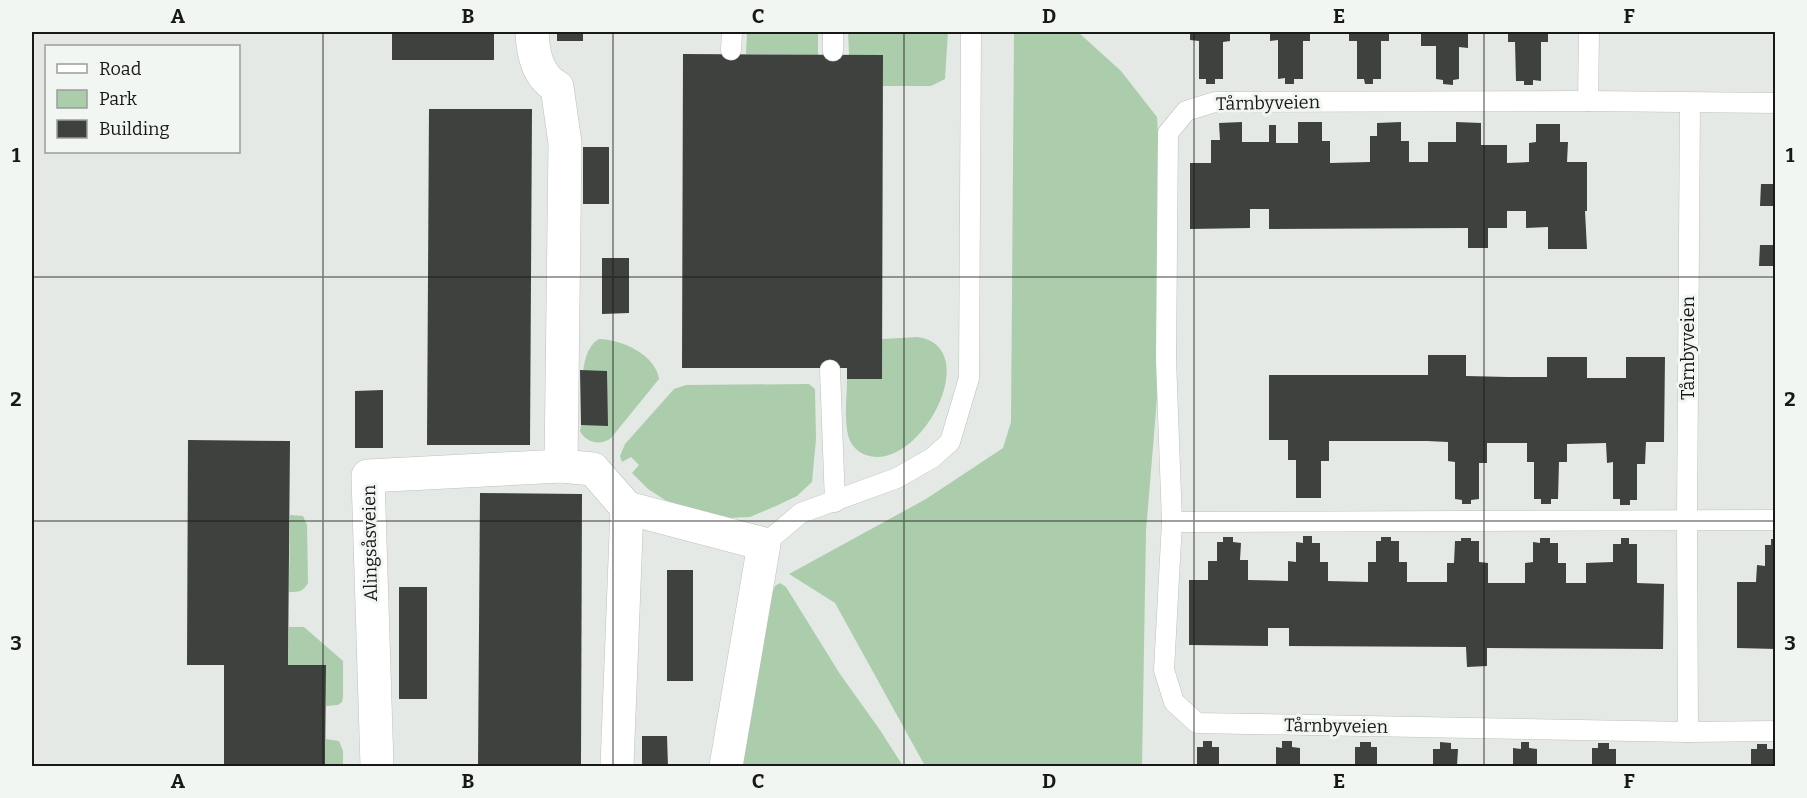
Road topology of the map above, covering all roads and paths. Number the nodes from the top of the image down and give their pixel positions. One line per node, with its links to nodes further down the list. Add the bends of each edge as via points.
1 (532, 32): 8 (street, via 532,52 546,81 557,87 565,143)
2 (971, 32): 9 (lane, via 969,378 964,397 950,442 932,458 897,478)
3 (1589, 32): 4 (lane)
4 (1588, 101): 5 (lane, Tårnbyveien); 13 (lane, Tårnbyveien, via 1215,102 1186,111 1168,133 1166,359)
5 (1690, 103): 6 (lane, Tårnbyveien); 11 (lane, Tårnbyveien)
6 (1776, 103)
7 (830, 370): 9 (lane)
8 (561, 466): 10 (street, Alingsåsveien, via 593,469); 17 (street, Alingsåsveien, via 368,476)
9 (835, 502): 14 (lane, via 801,513)
10 (627, 508): 14 (street); 18 (street)
11 (1687, 520): 12 (lane); 13 (lane); 16 (lane, Tårnbyveien)
12 (1776, 520)
13 (1172, 522): 16 (lane, Tårnbyveien, via 1164,670 1174,702 1197,723)
14 (764, 544): 19 (street)
15 (1776, 731): 16 (lane, Tårnbyveien)
16 (1688, 732)
17 (377, 766)
18 (617, 766)
19 (726, 766)

